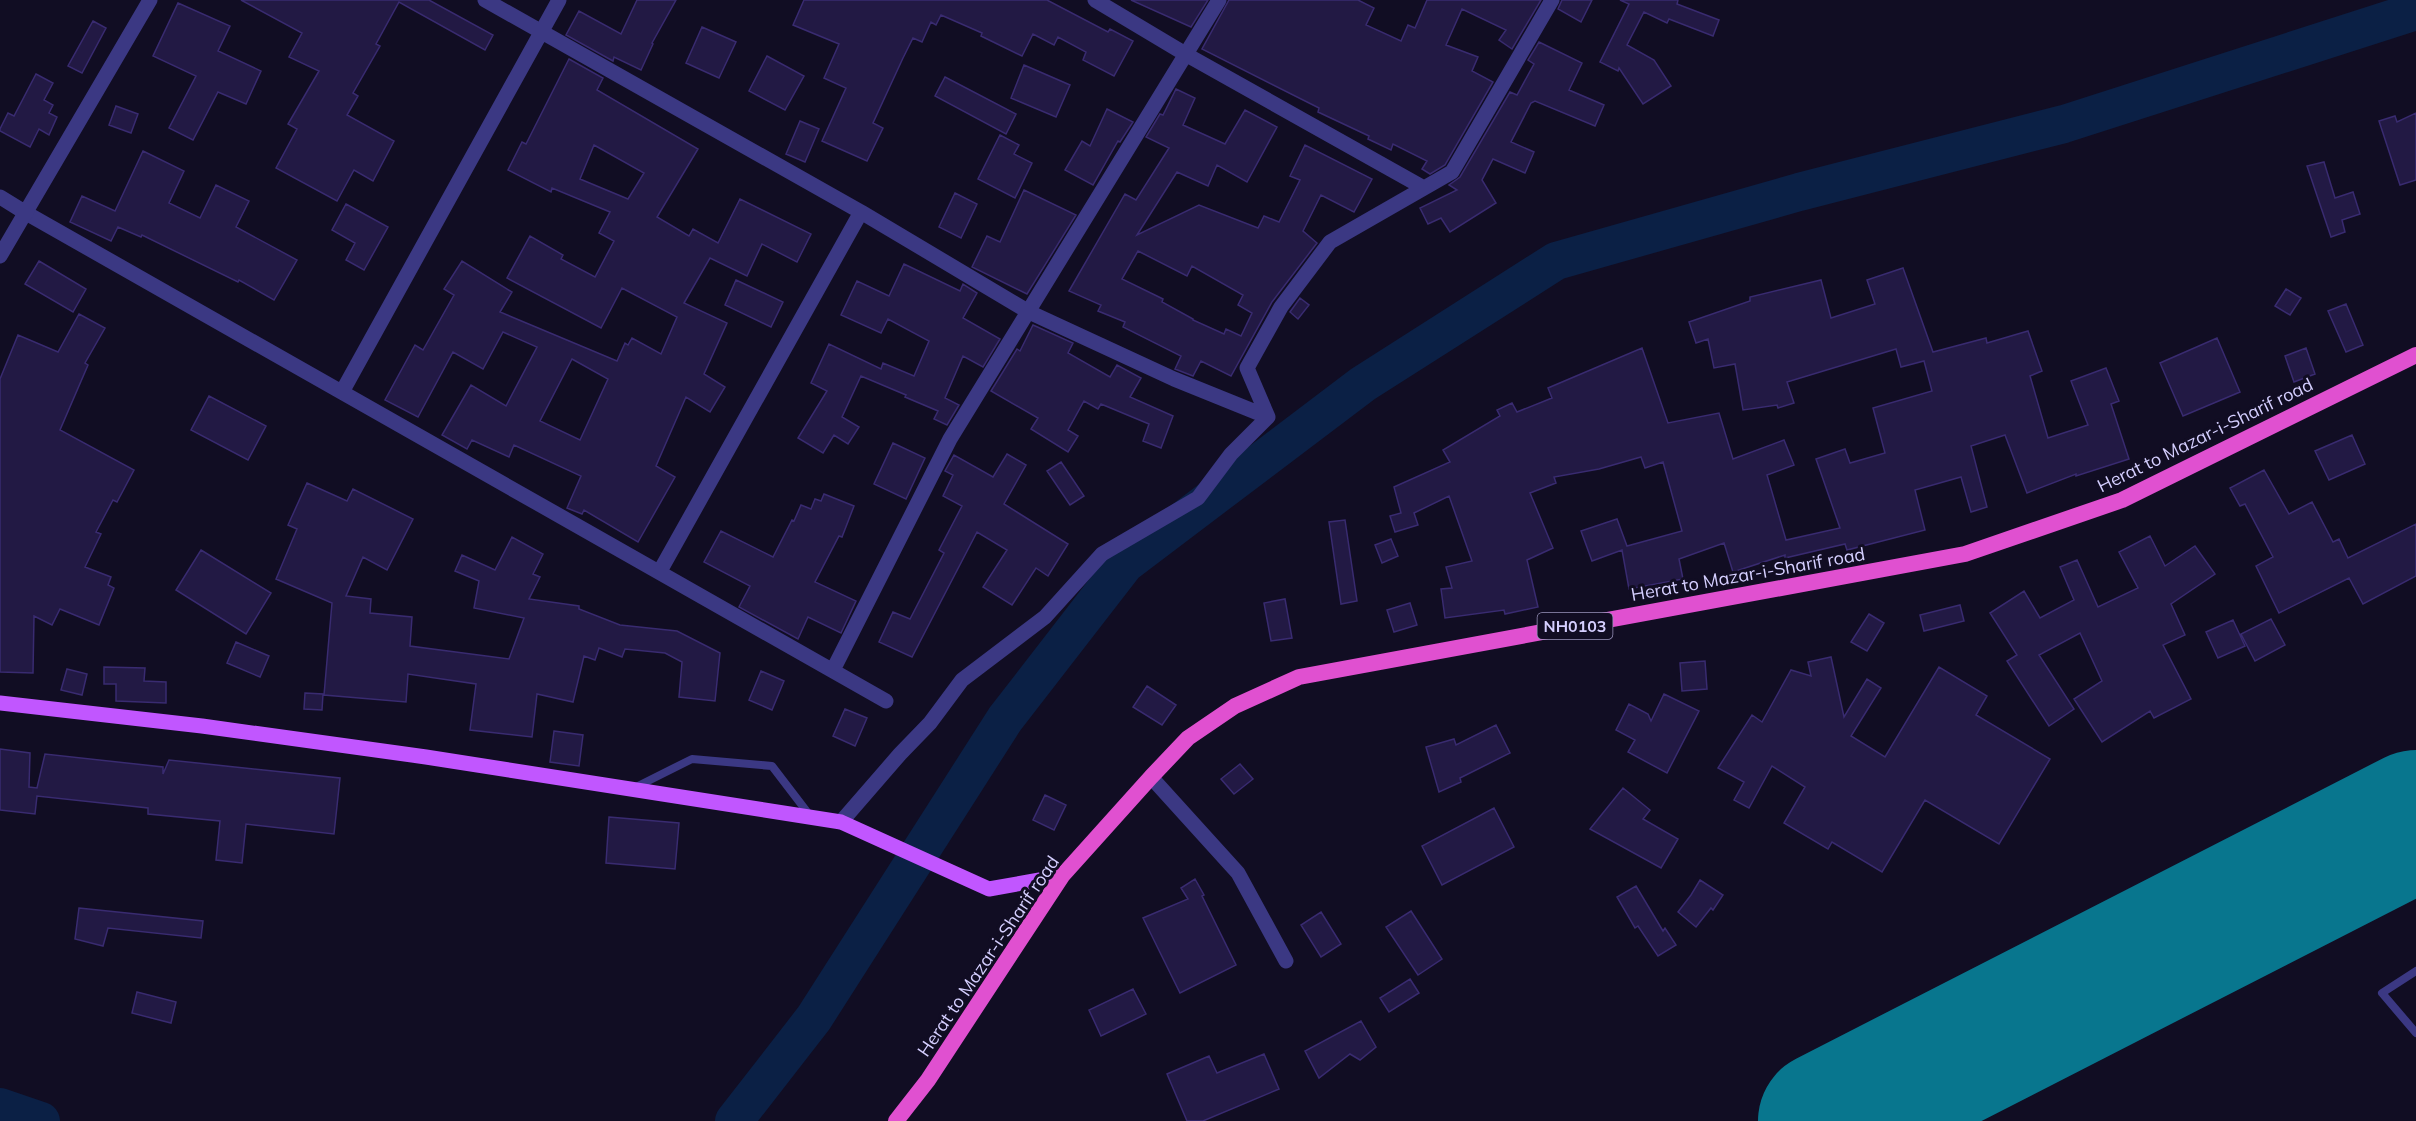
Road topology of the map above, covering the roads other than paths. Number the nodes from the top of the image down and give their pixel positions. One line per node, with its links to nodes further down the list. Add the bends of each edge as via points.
1 (150, 0): 12 (street)
2 (485, 0): 7 (street)
3 (559, 0): 7 (street)
4 (1095, 0): 8 (street)
5 (1219, 0): 8 (street)
6 (1552, 0): 9 (street, via 1452,172)
7 (541, 31): 11 (street); 16 (street)
8 (1187, 55): 9 (street); 14 (street)
9 (1424, 188): 17 (street, via 1330,242 1281,307 1247,369)
10 (0, 197): 12 (street)
11 (861, 212): 14 (street); 18 (street)
12 (26, 213): 13 (street); 16 (street)
13 (0, 256)
14 (1029, 312): 17 (street, via 1174,379); 19 (street, via 951,439)
15 (2416, 356): 22 (highway, Herat to Mazar-i-Sharif road / NH0103, via 2122,500 1965,554 1299,677 1225,712 1188,738)
16 (342, 392): 18 (street)
17 (1268, 417): 25 (street, via 1231,454 1198,498 1102,554 1046,617 962,680 930,723)
18 (660, 571): 19 (street)
19 (832, 670): 20 (street)
20 (886, 701)
21 (0, 703): 23 (main road, via 202,726)
22 (1151, 777): 26 (highway, Herat to Mazar-i-Sharif road / NH0103); 27 (street, via 1238,873)
23 (631, 789): 24 (main road); 24 (lane, via 692,759 772,766)
24 (811, 817): 25 (main road)
25 (841, 822): 26 (main road, via 989,889)
26 (1062, 876): 30 (highway, Herat to Mazar-i-Sharif road / NH0103, via 928,1080)
27 (1286, 961)
28 (2416, 971): 29 (lane, via 2382,993)
29 (2416, 1033)
30 (896, 1121)

